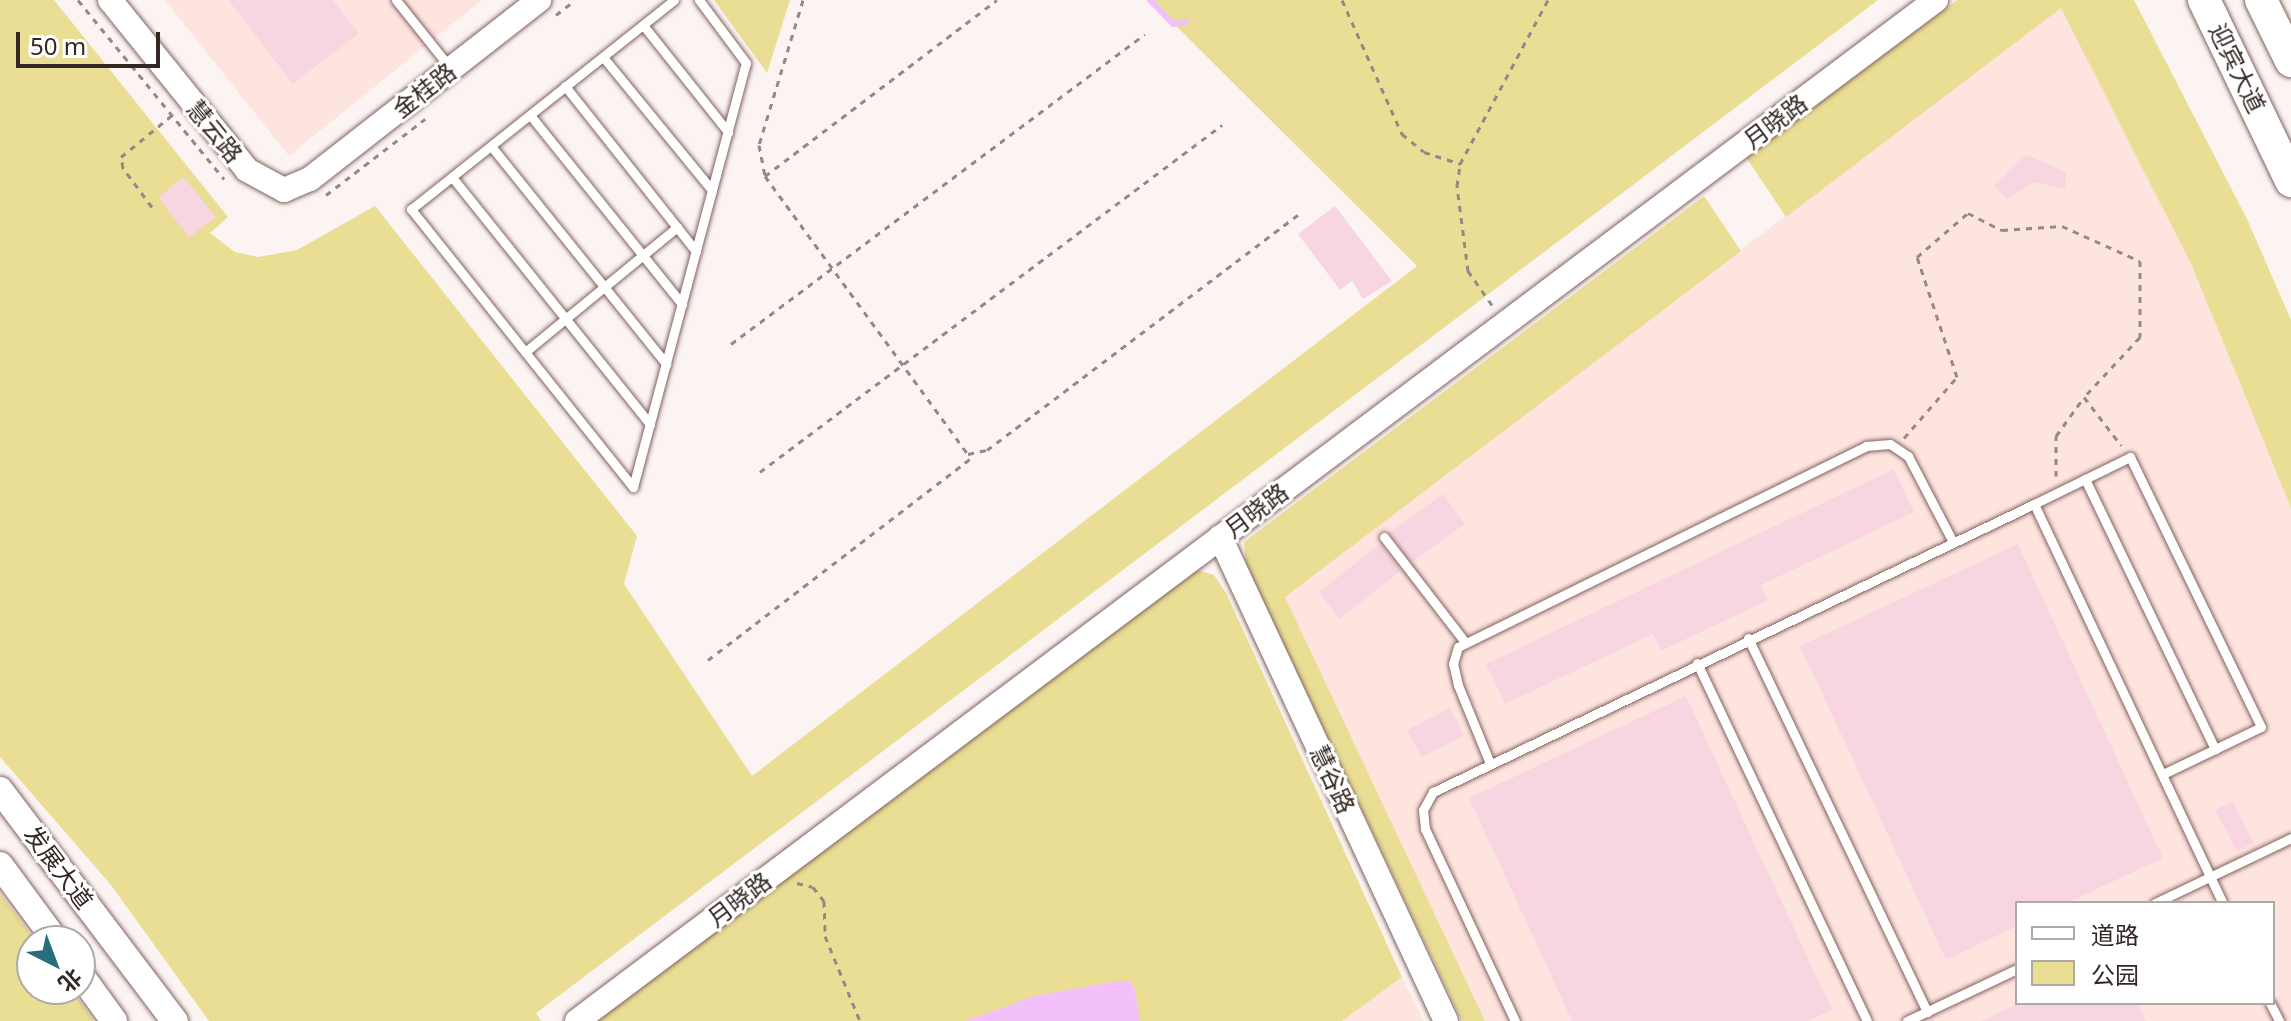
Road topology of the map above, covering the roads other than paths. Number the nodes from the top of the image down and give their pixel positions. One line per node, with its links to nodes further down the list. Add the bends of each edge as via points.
1 (110, 0): 21 (street, 慧云路, via 247,170 284,190)
2 (129, 0): 21 (street, 慧云路, via 259,161)
3 (396, 0): 14 (lane)
4 (515, 0): 14 (street, 金桂路)
5 (674, 0): 11 (lane)
6 (699, 0): 17 (lane, via 746,63)
7 (1936, 0): 34 (street, 月晓路)
8 (2204, 0): 20 (highway, 迎宾大道)
9 (2261, 0): 13 (highway)
10 (545, 10): 14 (street, 金桂路)
11 (643, 25): 12 (lane); 17 (lane)
12 (603, 57): 15 (lane); 22 (lane)
13 (2291, 61)
14 (447, 63): 21 (street, 金桂路)
15 (565, 86): 16 (lane); 23 (lane)
16 (530, 115): 18 (lane); 25 (lane)
17 (728, 132): 22 (lane)
18 (491, 146): 19 (lane); 26 (lane)
19 (452, 177): 28 (lane); 29 (lane, via 411,209)
20 (2291, 181)
21 (310, 183)
22 (712, 190): 24 (lane)
23 (677, 227): 24 (lane); 25 (lane)
24 (696, 251): 27 (lane)
25 (643, 255): 26 (lane); 27 (lane)
26 (604, 287): 28 (lane); 30 (lane)
27 (682, 304): 30 (lane)
28 (566, 318): 29 (lane); 31 (lane)
29 (525, 352): 31 (lane, via 633,487)
30 (666, 364): 31 (lane)
31 (650, 424)
32 (2085, 479): 33 (lane); 40 (lane); 40 (lane, via 2130,457 2261,727)
33 (2034, 504): 36 (lane); 42 (lane)
34 (1220, 537): 55 (street, 月晓路); 56 (street, 慧谷路)
35 (1384, 537): 38 (lane)
36 (1953, 542): 37 (lane); 38 (lane, via 1922,476 1896,448 1866,446)
37 (1748, 638): 39 (lane); 52 (lane)
38 (1464, 641): 41 (lane, via 1453,664)
39 (1697, 663): 41 (lane); 58 (lane)
40 (2215, 749): 42 (lane)
41 (1489, 761): 57 (lane, via 1433,792 1423,810 1434,850)
42 (2163, 774): 46 (lane)
43 (0, 790): 54 (main road, 发展大道)
44 (2291, 838): 46 (lane)
45 (0, 865): 49 (main road, 发展大道)
46 (2211, 877): 47 (lane); 48 (lane)
47 (2159, 901)
48 (2222, 901)
49 (44, 925)
50 (2015, 970): 52 (lane)
51 (96, 996): 53 (main road)
52 (1927, 1012): 59 (lane)
53 (114, 1021)
54 (175, 1021)
55 (577, 1021)
56 (1446, 1021)
57 (1515, 1021)
58 (1867, 1021)
59 (1907, 1021)

